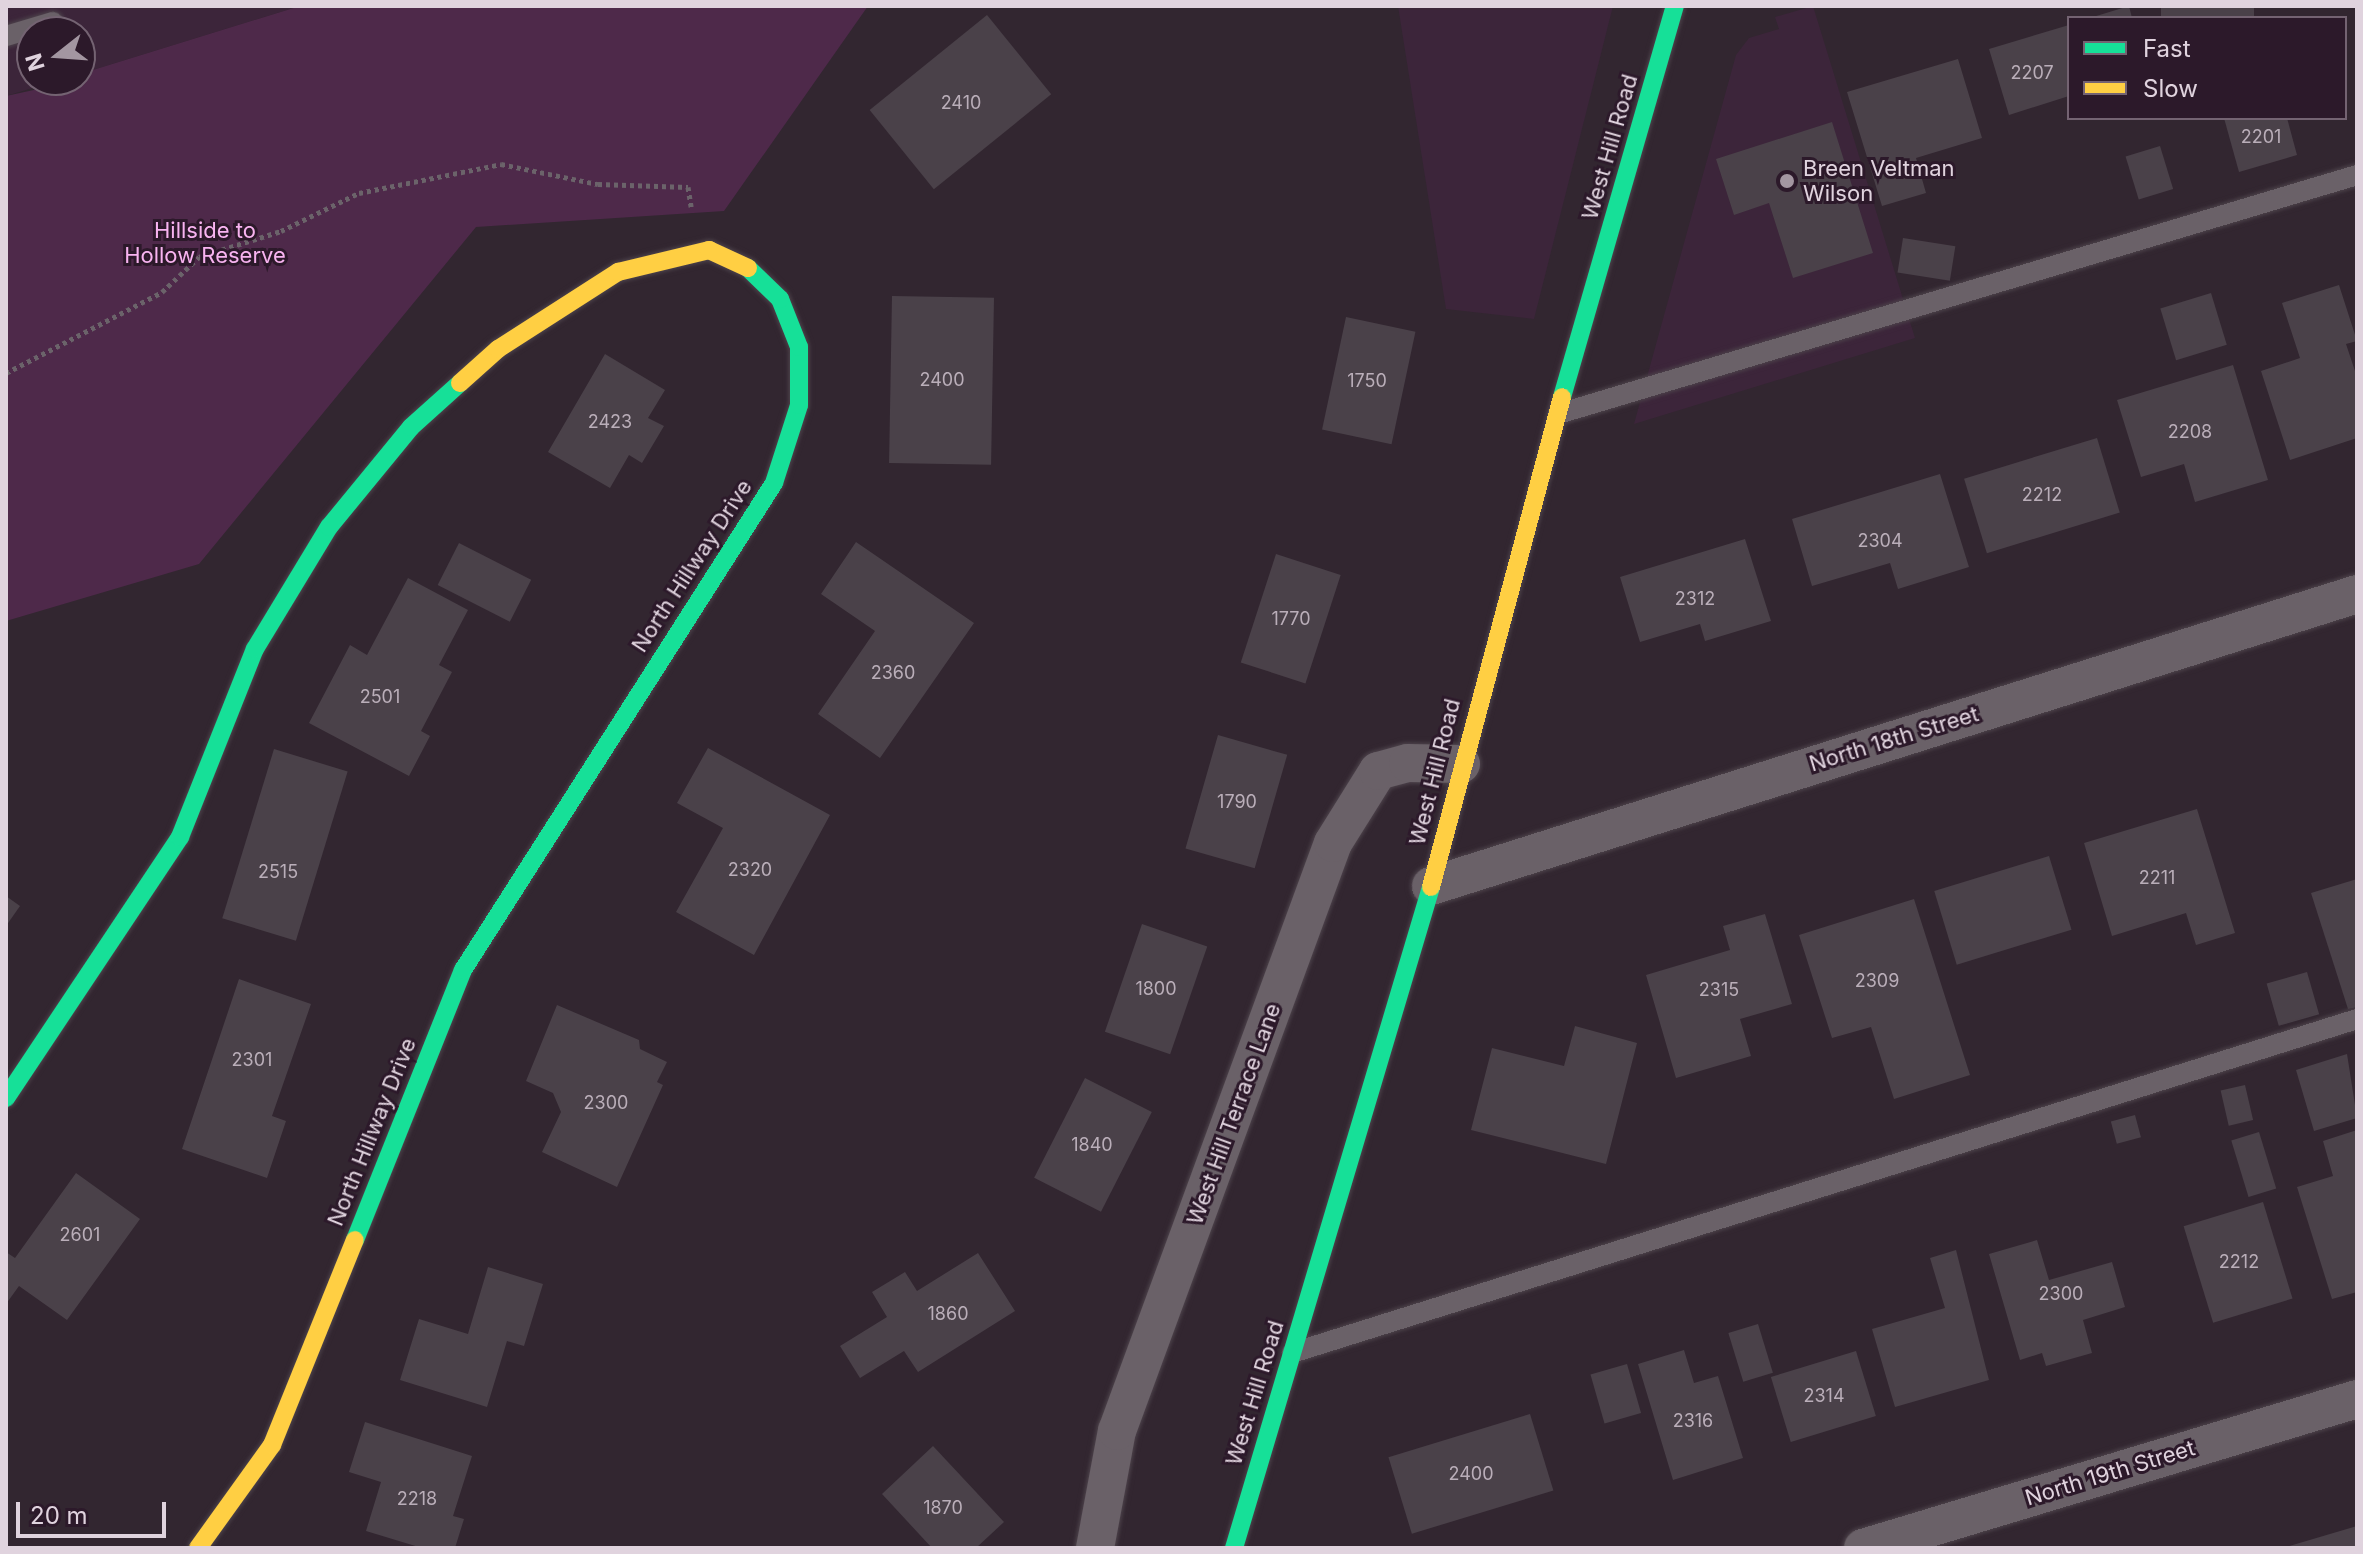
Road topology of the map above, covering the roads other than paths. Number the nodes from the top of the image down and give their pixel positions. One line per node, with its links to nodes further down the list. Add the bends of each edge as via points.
1 (1675, 6): 3 (street, West Hill Road)
2 (2357, 175): 3 (lane)
3 (1558, 414): 5 (street, West Hill Road)
4 (2357, 594): 6 (street, North 18th Street)
5 (1461, 764): 6 (street, West Hill Road); 12 (street, West Hill Terrace Lane, via 1408,763 1378,771 1333,843 1117,1431)
6 (1431, 886): 9 (street, West Hill Road)
7 (2357, 1019): 9 (lane)
8 (6, 1098): 11 (street, North Hillway Drive, via 180,837 255,649 329,527 411,427 498,349 618,272 709,250 742,263 780,299 799,347 799,405 774,483 463,970 272,1445)
9 (1292, 1353): 13 (street, West Hill Road)
10 (2357, 1399): 14 (street, North 19th Street)
11 (198, 1548)
12 (1095, 1548)
13 (1234, 1548)
14 (1863, 1548)

